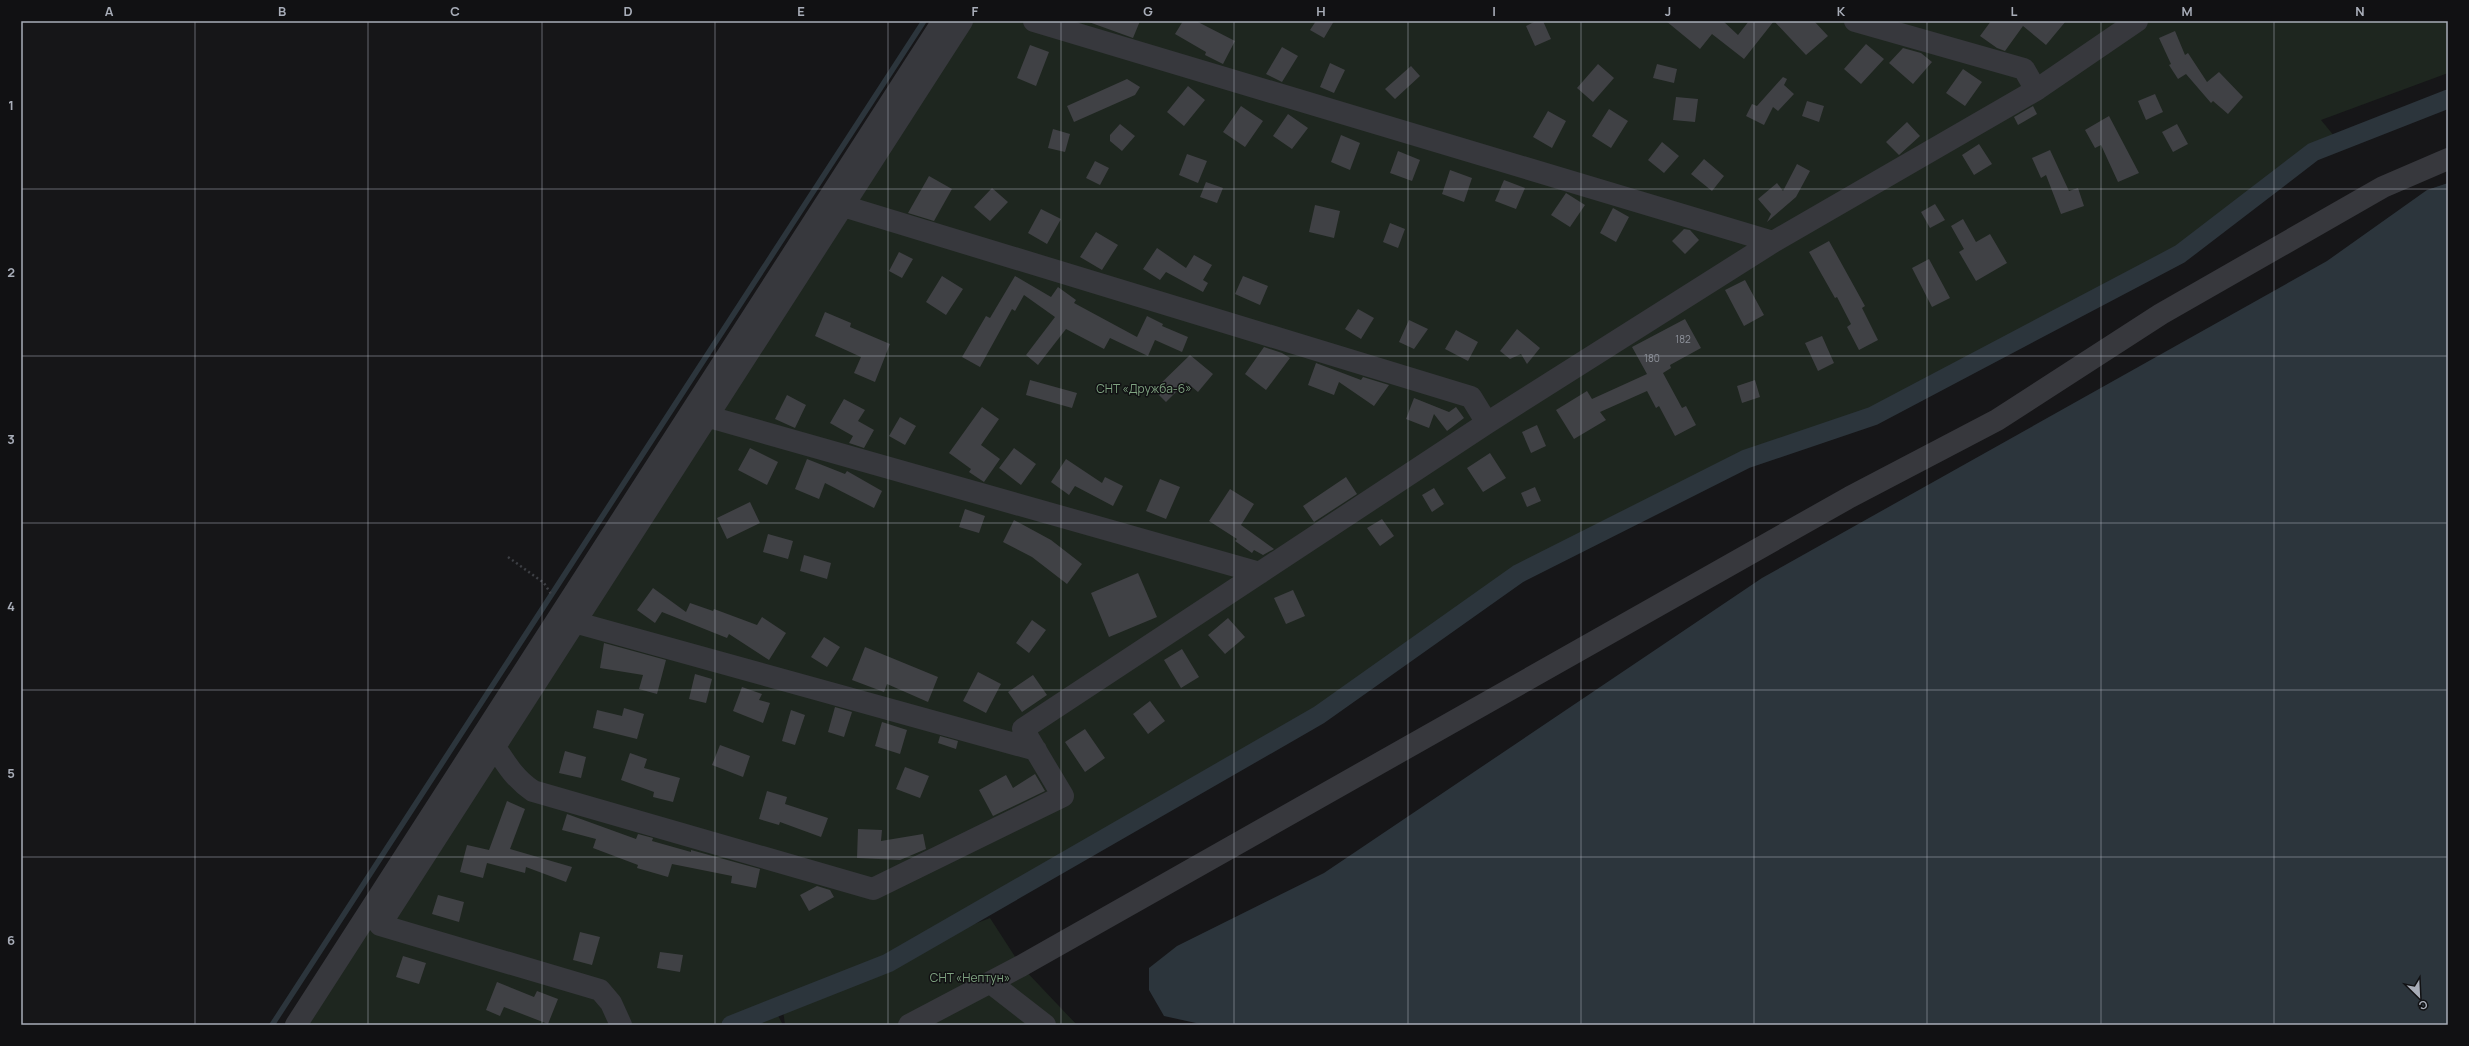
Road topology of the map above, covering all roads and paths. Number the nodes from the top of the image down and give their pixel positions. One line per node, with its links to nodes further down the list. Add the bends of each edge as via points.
1 (943, 21): 8 (street)
2 (962, 21): 8 (street)
3 (1034, 21): 9 (street)
4 (1855, 21): 6 (street, via 2024,69)
5 (2138, 21): 6 (street)
6 (2036, 90): 9 (street)
7 (2448, 159): 18 (street, via 2376,191 2161,314 1997,420 1850,497)
8 (835, 204): 10 (street); 11 (street, via 1471,397)
9 (1773, 242): 11 (street)
10 (699, 414): 13 (street); 15 (street)
11 (1487, 423): 13 (street)
12 (508, 557): 14 (path)
13 (1260, 573): 17 (street, via 1023,729)
14 (547, 587)
15 (567, 620): 16 (street); 17 (street); 19 (street)
16 (495, 746): 17 (street, via 521,783 533,791 872,890 1063,796); 20 (street, via 380,925 600,990)
17 (1036, 750)
18 (991, 983): 21 (street); 22 (street)
19 (296, 1025)
20 (621, 1025)
21 (909, 1025)
22 (1045, 1025)

